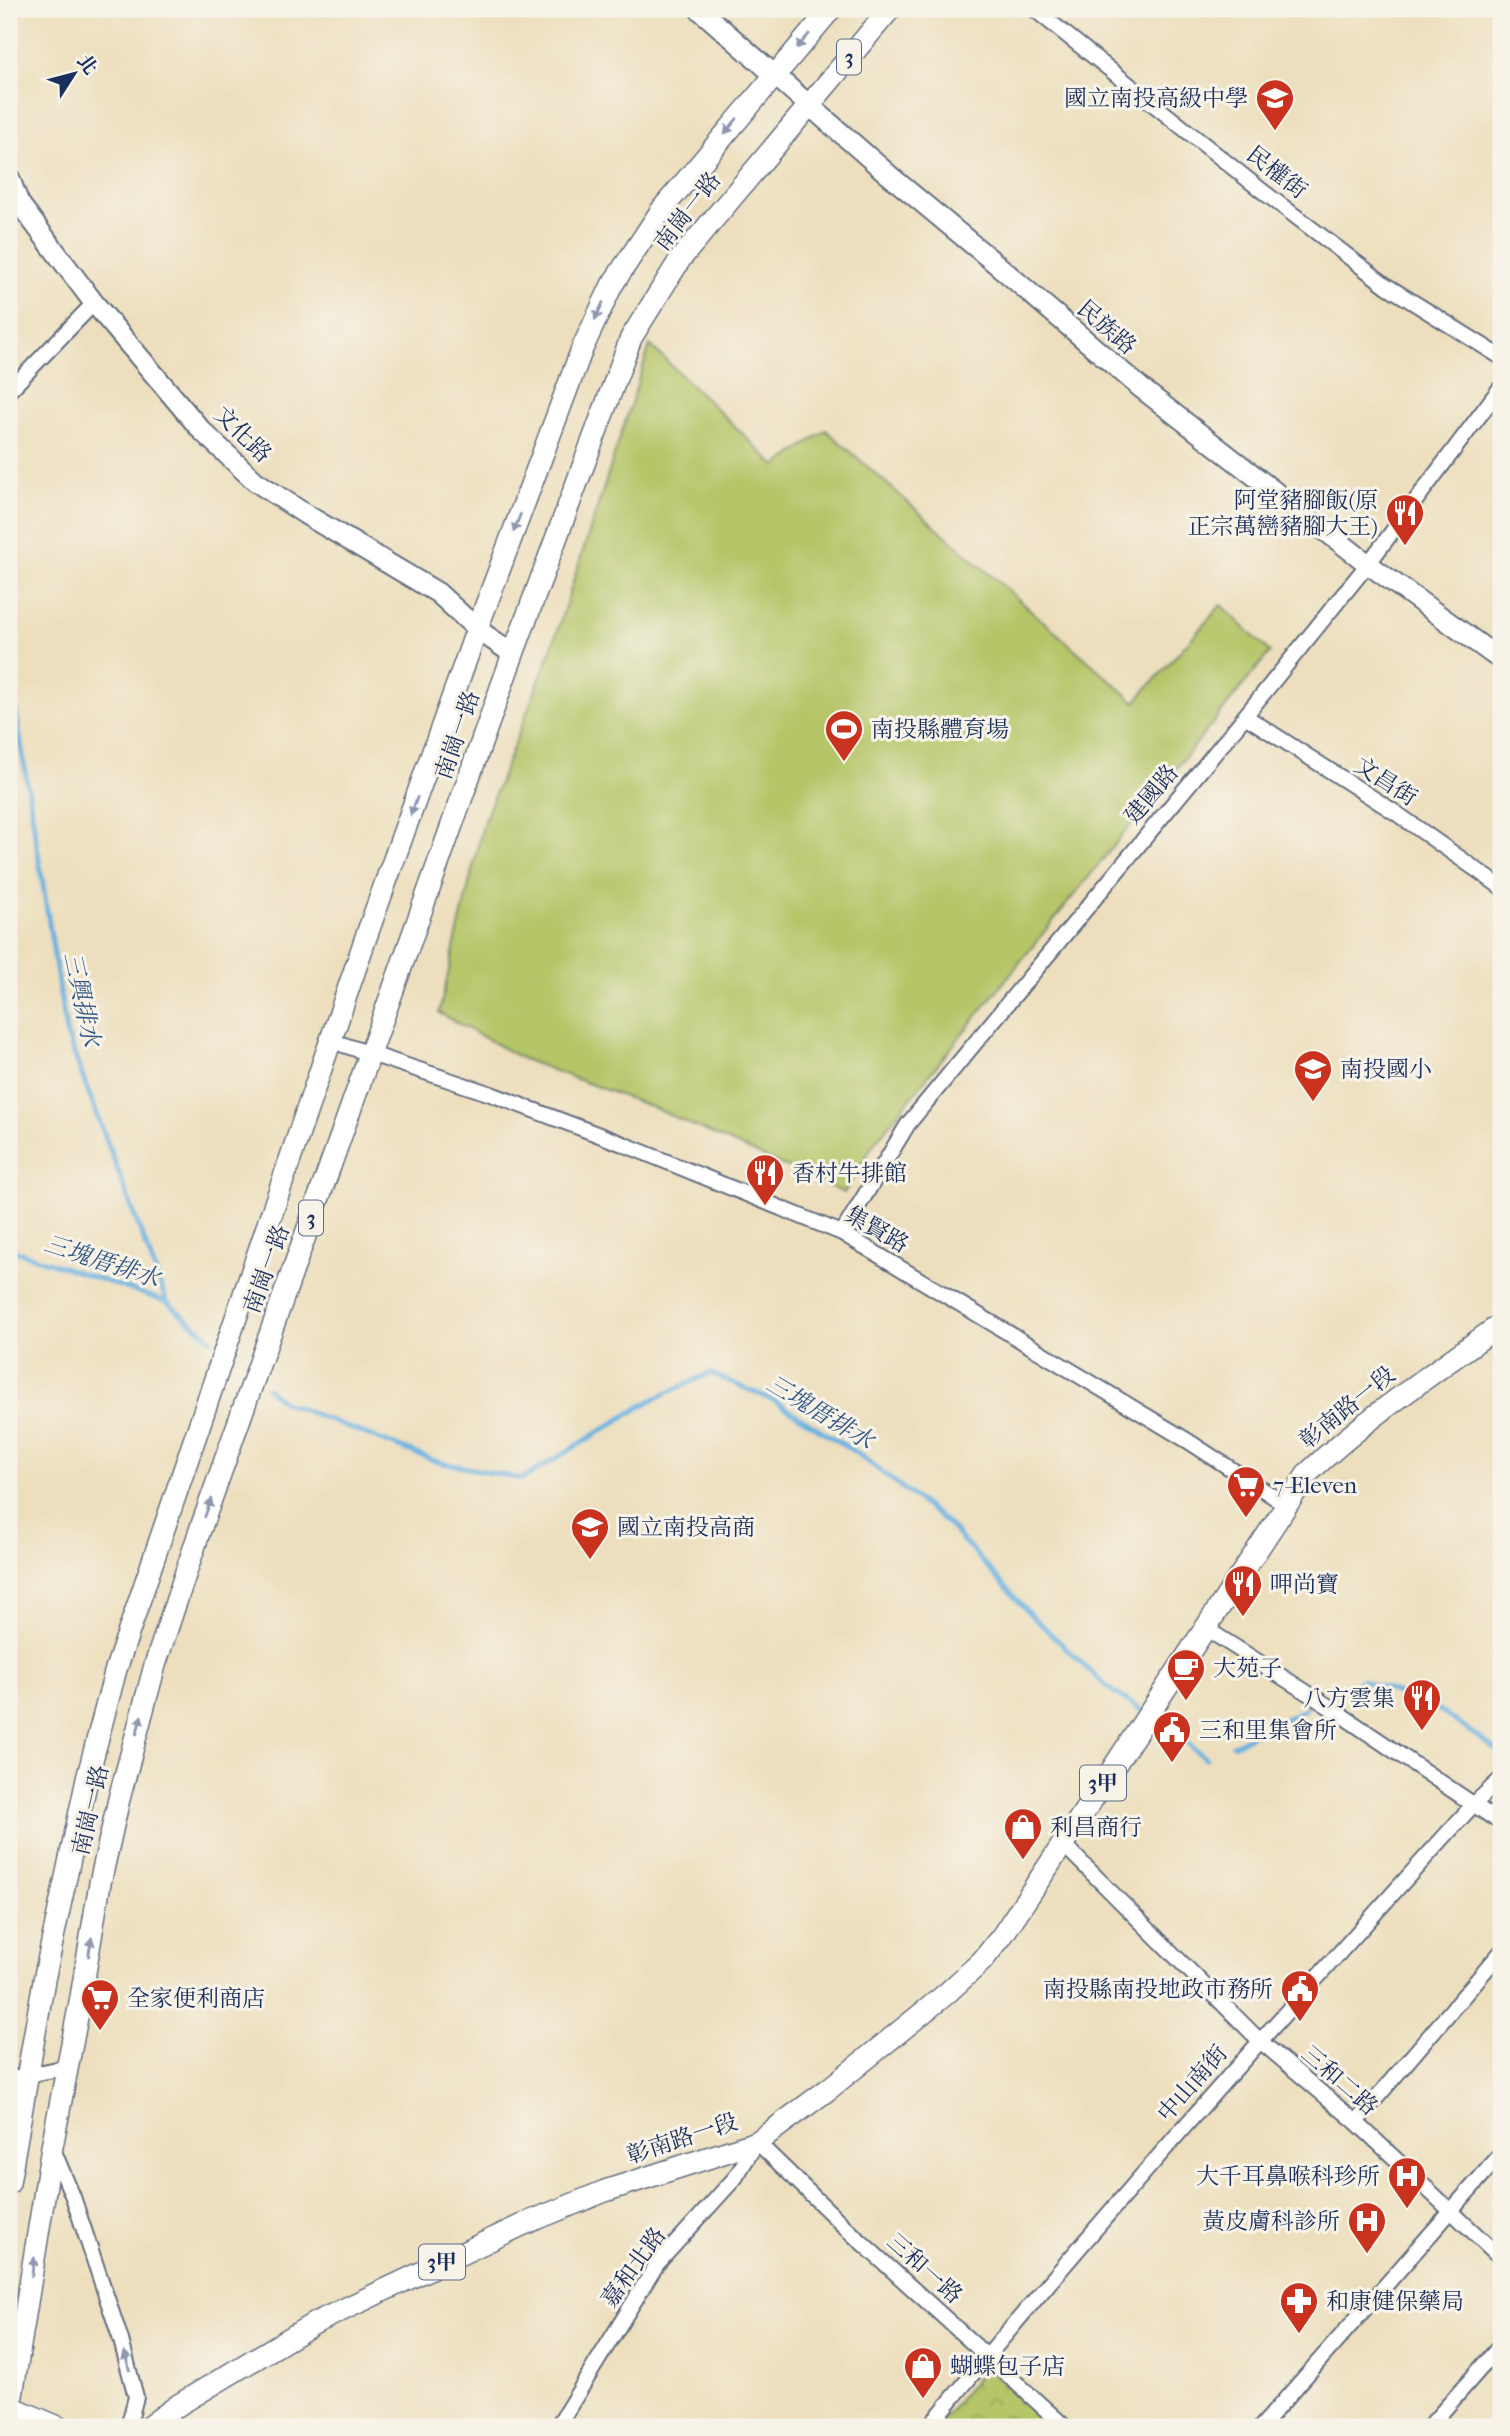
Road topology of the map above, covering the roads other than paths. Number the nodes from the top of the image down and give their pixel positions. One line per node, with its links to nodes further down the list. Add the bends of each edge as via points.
1 (699, 9): 5 (main road, 民族路)
2 (831, 9): 5 (main road, 3, one-way to 5)
3 (890, 9): 6 (main road, 3)
4 (1034, 9): 9 (street, 民權街, via 1387,286)
5 (775, 74): 6 (main road, 民族路); 13 (main road, 南崗一路 / 3, one-way to 13, via 663,208 612,285 582,349)
6 (808, 105): 12 (main road, 民族路, via 1140,388); 14 (main road, 南崗一路 / 3, via 681,258 631,338)
7 (9, 177): 8 (main road, 文化路, via 19,204)
8 (94, 303): 11 (street); 13 (main road, 文化路, via 201,430 255,481 438,593)
9 (1501, 357)
10 (1501, 387): 12 (street, 建國路)
11 (9, 391)
12 (1368, 564): 15 (main road, 民族路); 16 (street, 建國路)
13 (477, 629): 14 (main road, 文化路); 18 (main road, 南崗一路 / 3, one-way to 18)
14 (513, 654): 19 (main road, 南崗一路 / 3)
15 (1501, 660)
16 (1245, 716): 17 (street, 文昌街); 20 (street, 建國路, via 908,1124)
17 (1501, 887)
18 (329, 1040): 19 (street, 集賢路); 31 (main road, 南崗一路 / 3, via 116,1669)
19 (372, 1055): 20 (street, 集賢路, via 611,1139); 30 (main road, 南崗一路 / 3, one-way to 19, via 118,1799 155,1665)
20 (842, 1233): 22 (street, 集賢路)
21 (1501, 1324): 22 (main road, 彰南路一段 / 3甲, via 1333,1449)
22 (1285, 1504): 23 (main road, 彰南路一段 / 3甲)
23 (1205, 1628): 25 (street); 27 (main road, 彰南路一段 / 3甲)
24 (1501, 1780): 25 (street, 中山南街)
25 (1473, 1805): 26 (street); 29 (street, 中山南街)
26 (1501, 1823)
27 (1063, 1844): 29 (street, 三和二路); 33 (main road, 彰南路一段 / 3甲, via 982,1961 870,2056)
28 (1501, 1952): 32 (street)
29 (1259, 2040): 32 (street, 三和二路); 40 (street, 中山南街)
30 (67, 2067): 31 (street); 34 (main road, 南崗一路 / 3)
31 (18, 2077): 36 (main road, 南崗一路 / 3)
32 (1356, 2122): 37 (street, 三和二路)
33 (757, 2142): 40 (street, 三和一路); 44 (main road, 彰南路一段 / 3甲, via 605,2191 487,2241 315,2323); 45 (street, 嘉和北路, via 736,2178 657,2264)
34 (52, 2147): 41 (main road, 南崗一路 / 3, one-way to 34); 43 (street, one-way to 34, via 136,2398 121,2340)
35 (1501, 2154): 37 (street)
36 (9, 2183)
37 (1451, 2210): 38 (street, 三和二路); 48 (street)
38 (1501, 2258)
39 (1501, 2345): 49 (street)
40 (988, 2355): 46 (street, 中山南街); 47 (street, 三和一路)
41 (10, 2409): 42 (main road)
42 (58, 2427)
43 (128, 2427)
44 (148, 2427)
45 (557, 2427)
46 (929, 2427)
47 (1065, 2427)
48 (1261, 2427)
49 (1429, 2427)

